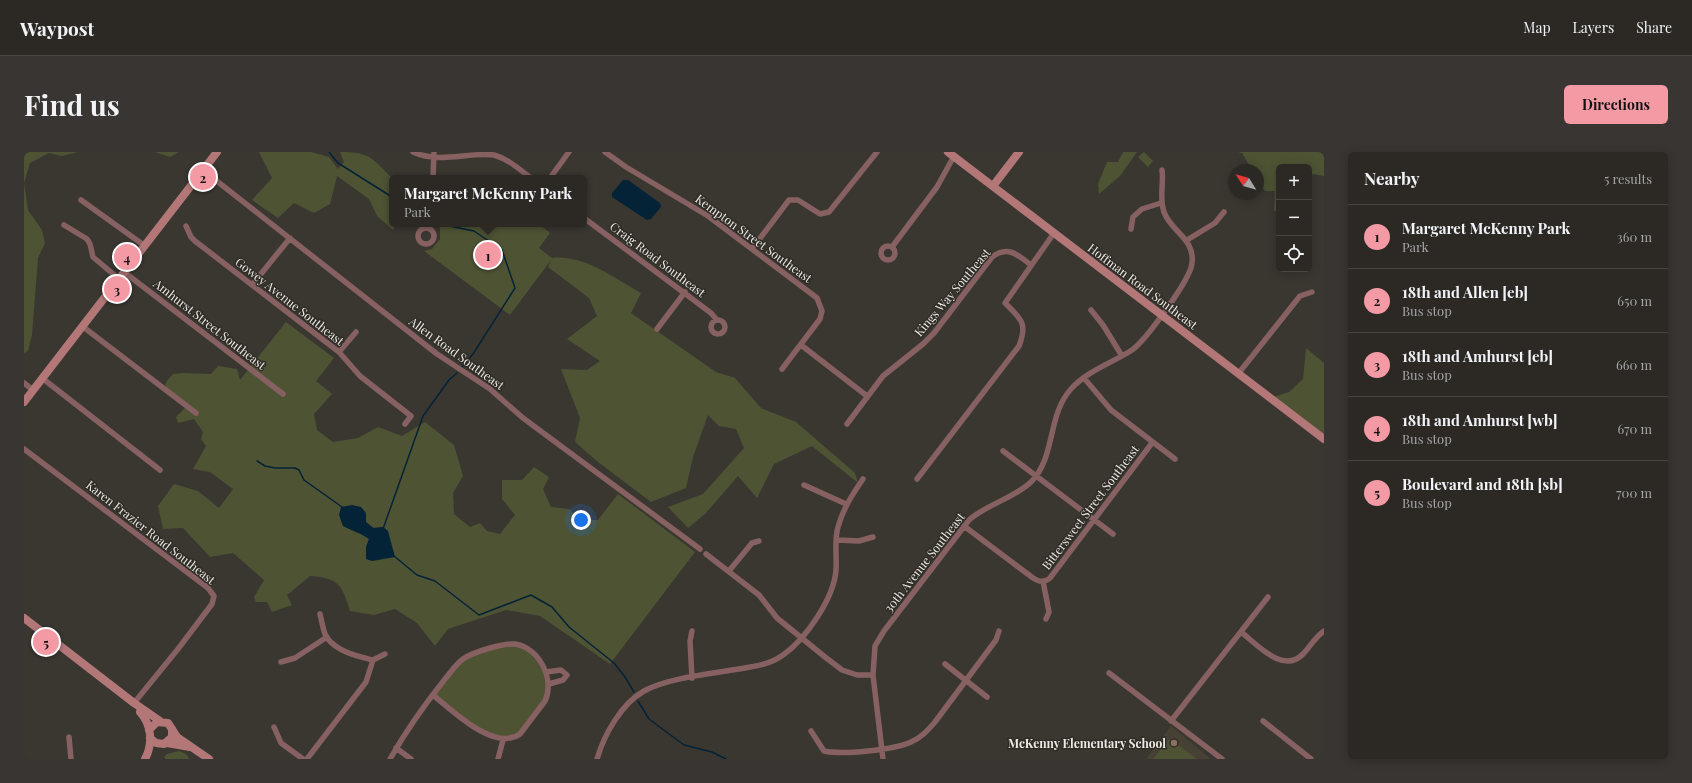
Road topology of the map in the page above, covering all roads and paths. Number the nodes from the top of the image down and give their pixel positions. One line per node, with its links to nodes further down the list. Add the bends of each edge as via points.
1 (217, 152): 10 (street)
2 (413, 152): 8 (street)
3 (569, 152): 13 (street)
4 (605, 152): 27 (street, Kempton Street Southeast, via 708,216)
5 (877, 152): 27 (street, via 830,212 820,214 798,200 789,200)
6 (1019, 152): 14 (street)
7 (951, 154): 14 (street, Hoffman Road Southeast); 26 (street, via 937,187)
8 (434, 155): 11 (street); 12 (street, via 494,155 508,161)
9 (1162, 170): 16 (street)
10 (204, 171): 23 (street, Allen Road Southeast); 25 (street)
11 (433, 175)
12 (527, 175)
13 (552, 175)
14 (993, 186): 22 (street, Hoffman Road Southeast)
15 (81, 200): 25 (street)
16 (1162, 203): 21 (street, via 1142,209 1133,217); 24 (street, via 1169,221)
17 (1224, 212): 24 (street, via 1215,223)
18 (587, 220): 32 (street, Craig Road Southeast)
19 (64, 225): 30 (street, via 87,239 93,257)
20 (186, 226): 31 (street, Gowey Avenue Southeast, via 190,237)
21 (1132, 229)
22 (1054, 233): 28 (street); 35 (street, Hoffman Road Southeast)
23 (290, 238): 31 (street); 72 (street, Allen Road Southeast, via 437,354 490,389 520,415)
24 (1187, 240): 35 (street, 30th Avenue Southeast, via 1192,258 1190,271 1186,281)
25 (145, 246): 29 (street)
26 (892, 247)
27 (752, 249): 40 (street, Kempton Street Southeast, via 812,293 821,304 820,319)
28 (1031, 266): 50 (street, Kings Way Southeast, via 1020,256 1008,251 999,252 992,257 934,332 891,368); 62 (street, via 1005,303 1024,325 1024,334 1019,346)
29 (124, 272): 30 (street); 49 (street, Amhurst Street Southeast)
30 (119, 279): 37 (street)
31 (252, 285): 41 (street, Gowey Avenue Southeast)
32 (685, 292): 36 (street, Craig Road Southeast); 38 (street)
33 (1312, 292): 44 (street, via 1300,296)
34 (1091, 310): 42 (street)
35 (1161, 314): 42 (street, 30th Avenue Southeast, via 1136,346); 44 (street, Hoffman Road Southeast)
36 (716, 319)
37 (82, 326): 45 (street); 52 (street)
38 (657, 329)
39 (356, 332): 41 (street)
40 (801, 345): 43 (street, Kempton Street Southeast); 50 (street)
41 (339, 352): 53 (street, Gowey Avenue Southeast, via 360,376 411,416)
42 (1122, 356): 46 (street, 30th Avenue Southeast)
43 (782, 369)
44 (1238, 374): 55 (street, Hoffman Road Southeast)
45 (42, 378): 48 (street); 60 (street)
46 (1084, 378): 56 (street, via 1111,410); 61 (street, 30th Avenue Southeast, via 1072,388 1062,402 1045,459)
47 (24, 383): 48 (street)
48 (33, 390): 51 (street)
49 (282, 394)
50 (867, 396): 54 (street, Kings Way Southeast)
51 (24, 402)
52 (196, 413)
53 (405, 424)
54 (847, 424)
55 (1324, 439)
56 (1152, 443): 59 (street); 66 (street, Bittersweet Street Southeast)
57 (24, 450): 98 (street, Karen Frazier Road Southeast, via 208,588 214,596 212,604)
58 (1003, 451): 61 (street)
59 (1174, 459)
60 (160, 470)
61 (1036, 476): 66 (street); 67 (street, 30th Avenue Southeast, via 1023,489 977,514)
62 (917, 479)
63 (863, 480): 65 (street)
64 (804, 484): 65 (street)
65 (846, 504): 70 (street, via 837,530)
66 (1094, 520): 68 (street); 75 (street, Bittersweet Street Southeast, via 1050,578)
67 (964, 526): 75 (street, Bittersweet Street Southeast, via 1032,578); 92 (street, 30th Avenue Southeast, via 884,631 876,646)
68 (1113, 534)
69 (873, 537): 70 (street, via 859,541)
70 (837, 540): 85 (street, via 836,571 832,589 817,617)
71 (759, 541): 74 (street, via 752,543)
72 (700, 549)
73 (706, 554): 74 (street)
74 (729, 571): 85 (street, via 760,595 777,618)
75 (1043, 581): 79 (street, via 1050,612)
76 (1268, 596): 83 (street)
77 (320, 614): 84 (street)
78 (24, 618): 98 (street)
79 (1046, 618)
80 (692, 631): 93 (street)
81 (999, 631): 94 (street, via 996,640)
82 (1324, 631): 83 (street, via 1303,655 1289,662 1281,662 1274,658)
83 (1241, 632): 100 (street)
84 (327, 637): 87 (street, via 347,652); 88 (street, via 295,658)
85 (800, 638): 92 (street, via 842,670 857,675); 93 (street, via 784,655 773,661 751,668)
86 (385, 654): 87 (street)
87 (373, 660): 117 (street, via 366,682)
88 (280, 662)
89 (945, 664): 94 (street)
90 (546, 672): 95 (street); 95 (street, via 561,670 567,675 563,680); 96 (street, via 532,652 518,645 509,644 465,657)
91 (1109, 673): 100 (street)
92 (873, 675): 111 (street, 30th Avenue Southeast)
93 (692, 678): 121 (street, via 661,684 636,696 605,734)
94 (966, 680): 97 (street); 111 (street, via 924,734 907,744)
95 (549, 684): 107 (street, via 545,701 520,734)
96 (433, 695): 107 (street, via 478,729); 110 (street)
97 (987, 697)
98 (134, 703): 99 (street); 105 (street, via 146,719)
99 (160, 721): 103 (street, via 168,723); 105 (street, via 153,724)
100 (1171, 721): 123 (street)
101 (1263, 721): 124 (street)
102 (274, 727): 116 (street, via 281,743)
103 (172, 730): 108 (street, via 172,737); 109 (street)
104 (811, 731): 111 (street, via 824,751 833,753)
105 (150, 734): 108 (street, via 156,743); 113 (street, via 149,751)
106 (69, 737): 112 (street)
107 (503, 740): 120 (street)
108 (166, 743): 109 (street); 114 (street)
109 (191, 747): 115 (street)
110 (396, 748): 118 (street); 119 (street)
111 (881, 748): 122 (street, 30th Avenue Southeast)
112 (71, 759)
113 (145, 759)
114 (150, 759)
115 (209, 759)
116 (303, 759)
117 (307, 759)
118 (390, 759)
119 (410, 759)
120 (498, 759)
121 (597, 759)
122 (883, 759)
123 (1222, 759)
124 (1311, 759)

